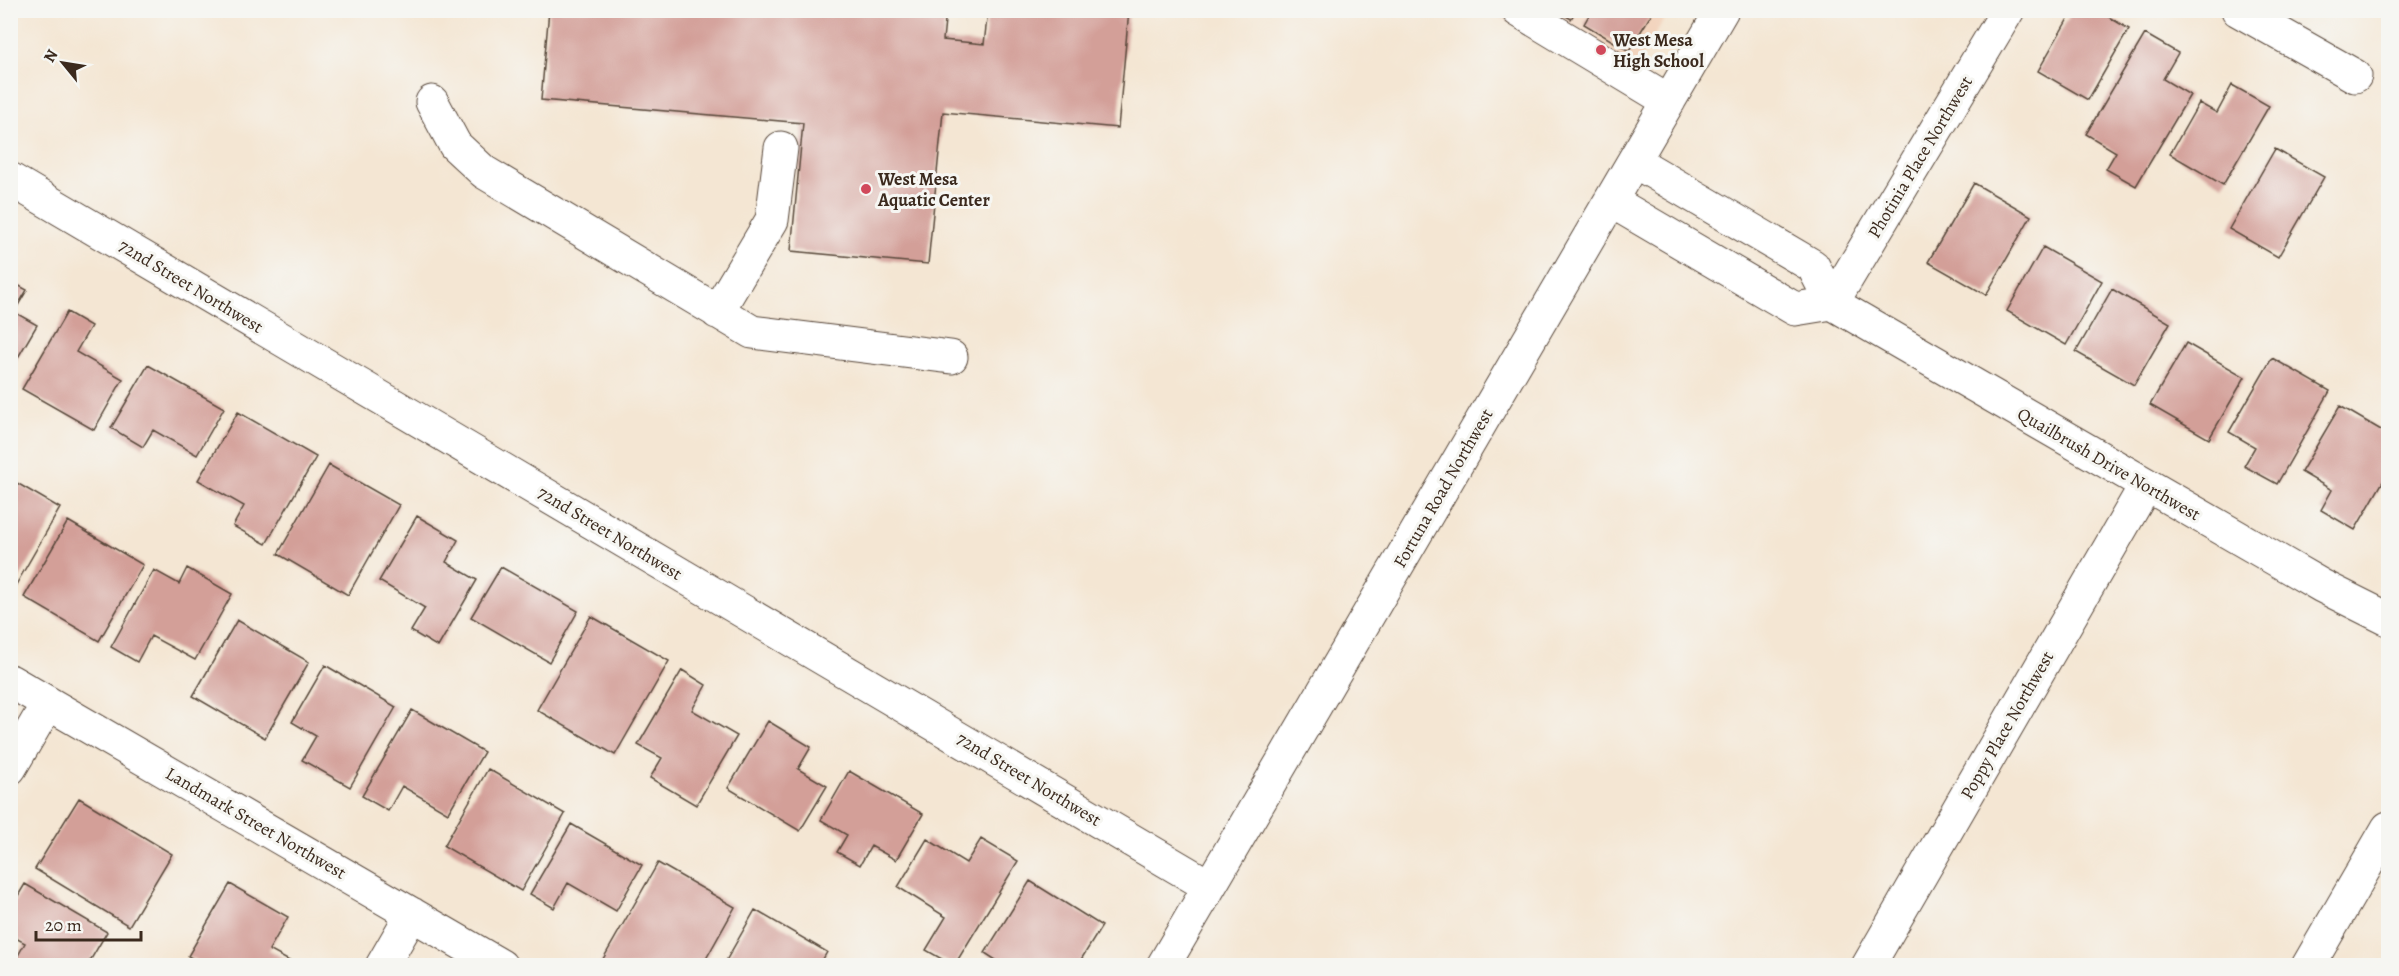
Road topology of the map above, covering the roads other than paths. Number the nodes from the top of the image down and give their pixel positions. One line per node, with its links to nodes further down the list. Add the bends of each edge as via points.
1 (1518, 10): 6 (street)
2 (1722, 10): 6 (street, Fortuna Road Northwest)
3 (2008, 10): 12 (street, Photinia Place Northwest)
4 (2238, 10): 5 (street)
5 (2355, 76)
6 (1669, 101): 9 (street, Fortuna Road Northwest)
7 (432, 102): 13 (street, via 455,145 484,172)
8 (781, 148): 13 (street, via 772,220)
9 (1634, 162): 11 (street, Fortuna Road Northwest); 12 (street, via 1813,266)
10 (10, 179): 21 (street, 72nd Street Northwest)
11 (1611, 201): 12 (street, via 1795,309); 21 (street, Fortuna Road Northwest)
12 (1832, 303): 15 (street, Quailbrush Drive Northwest)
13 (717, 312): 14 (street, via 752,332)
14 (951, 357)
15 (2146, 485): 16 (street, Quailbrush Drive Northwest, via 2322,586); 26 (street, Poppy Place Northwest)
16 (2388, 619)
17 (10, 681): 18 (street, Landmark Street Northwest)
18 (48, 703): 19 (street); 22 (street, Landmark Street Northwest)
19 (10, 768)
20 (2388, 828): 27 (street)
21 (1209, 886): 25 (street, Fortuna Road Northwest)
22 (412, 914): 23 (street); 24 (street, Landmark Street Northwest)
23 (382, 966)
24 (501, 966)
25 (1163, 966)
26 (1868, 966)
27 (2308, 966)

